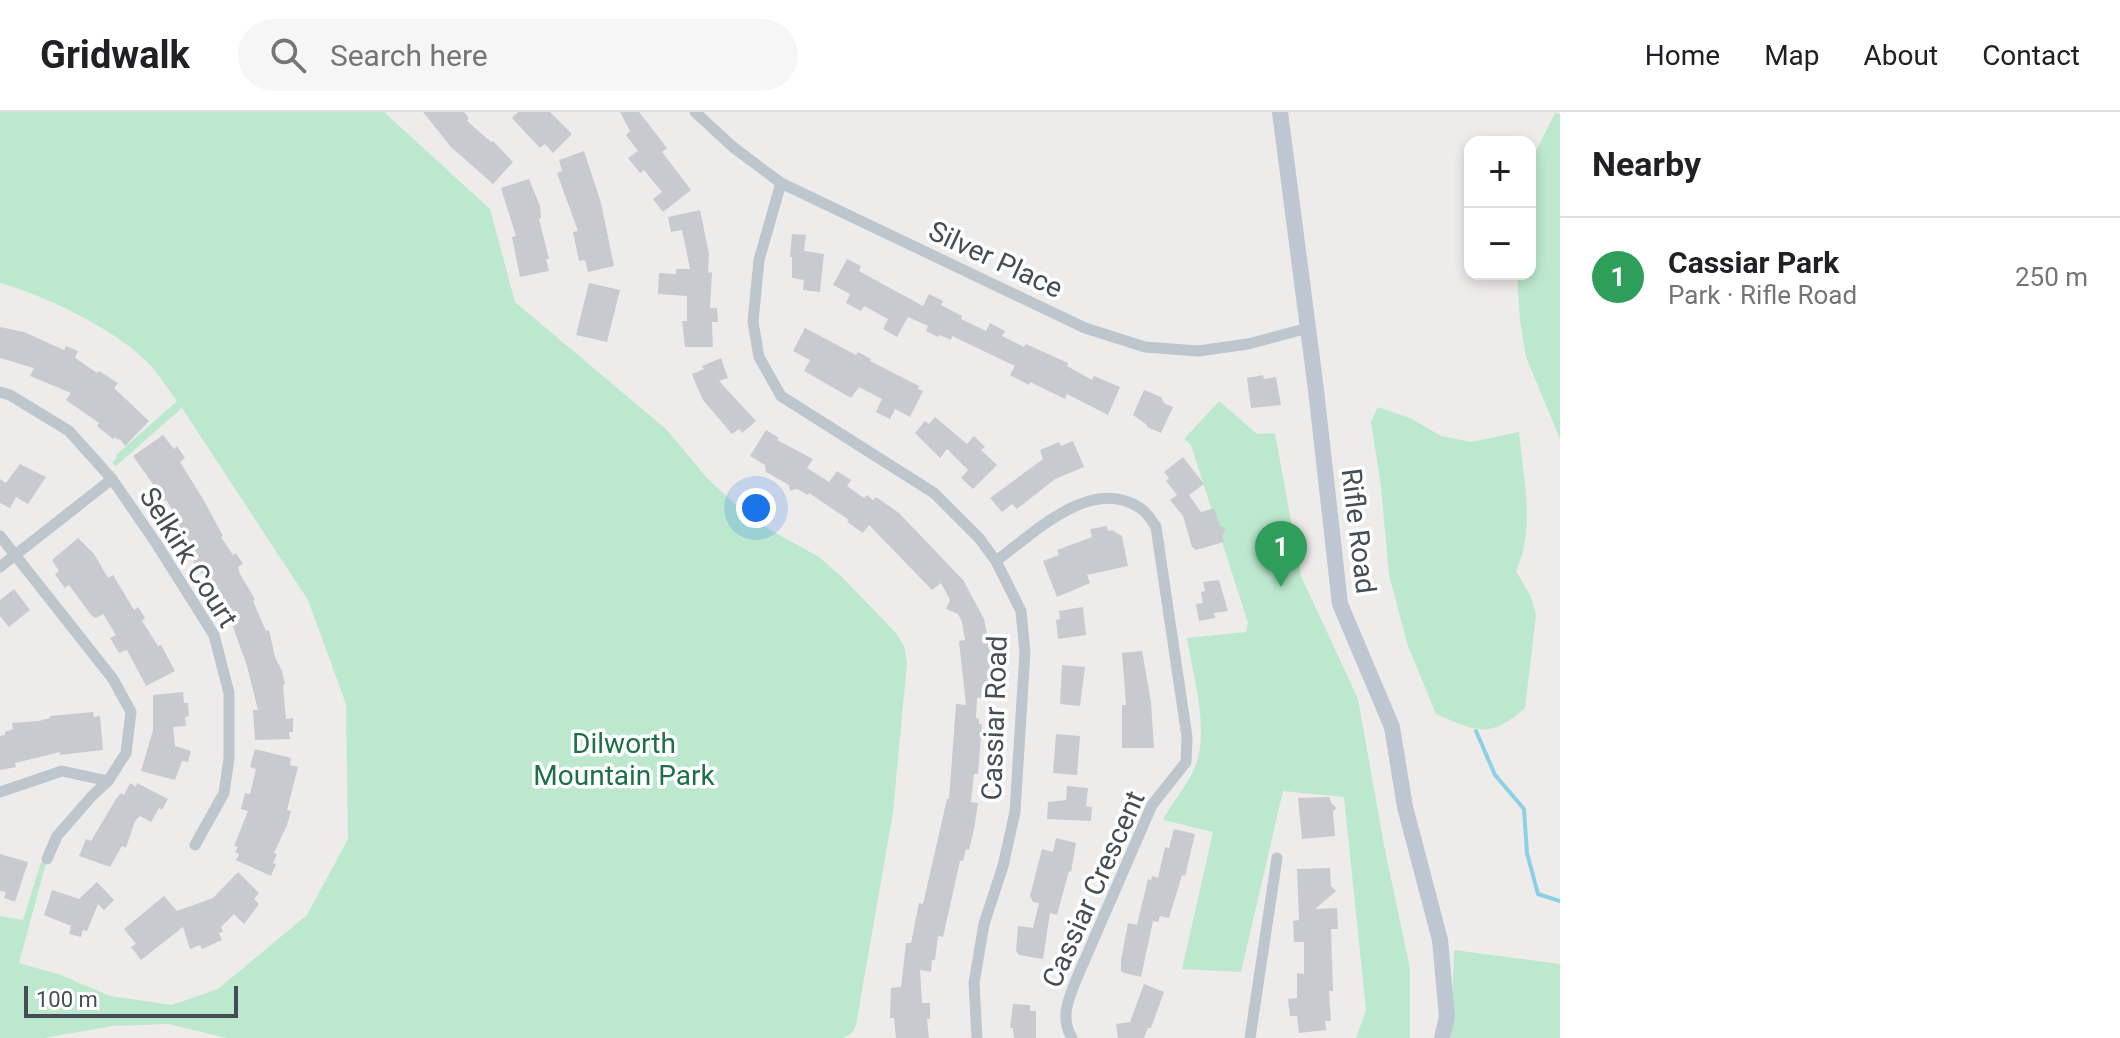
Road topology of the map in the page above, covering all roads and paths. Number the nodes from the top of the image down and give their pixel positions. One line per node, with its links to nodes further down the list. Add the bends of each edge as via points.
1 (695, 112): 3 (street, Silver Place)
2 (1280, 112): 4 (street, Rifle Road)
3 (781, 183): 4 (street, Silver Place, via 1085,328 1145,347 1198,351); 9 (street, Cassiar Road, via 759,260 753,322 759,357 781,396 934,493)
4 (1308, 328): 19 (street, Rifle Road, via 1340,604 1392,727 1405,807 1440,940 1447,1017)
5 (0, 392): 6 (street, Selkirk Court, via 69,431)
6 (112, 479): 8 (street); 13 (street, Selkirk Court, via 214,635 229,693 224,793)
7 (0, 536): 8 (street)
8 (16, 556): 10 (street); 11 (street, via 113,679 131,712 126,753)
9 (996, 561): 16 (street, Cassiar Road, via 1021,611 1025,652 1015,812 984,924 974,983); 17 (street, Cassiar Crescent, via 1070,507 1093,499 1122,499 1142,508 1156,527 1187,737 1186,762 1152,805 1076,980 1065,1007)
10 (0, 567)
11 (108, 781): 12 (street, via 62,771); 15 (street, via 57,836)
12 (0, 792)
13 (195, 845)
14 (1277, 858): 18 (street)
15 (47, 859)
16 (977, 1038)
17 (1072, 1038)
18 (1250, 1038)
19 (1442, 1038)

